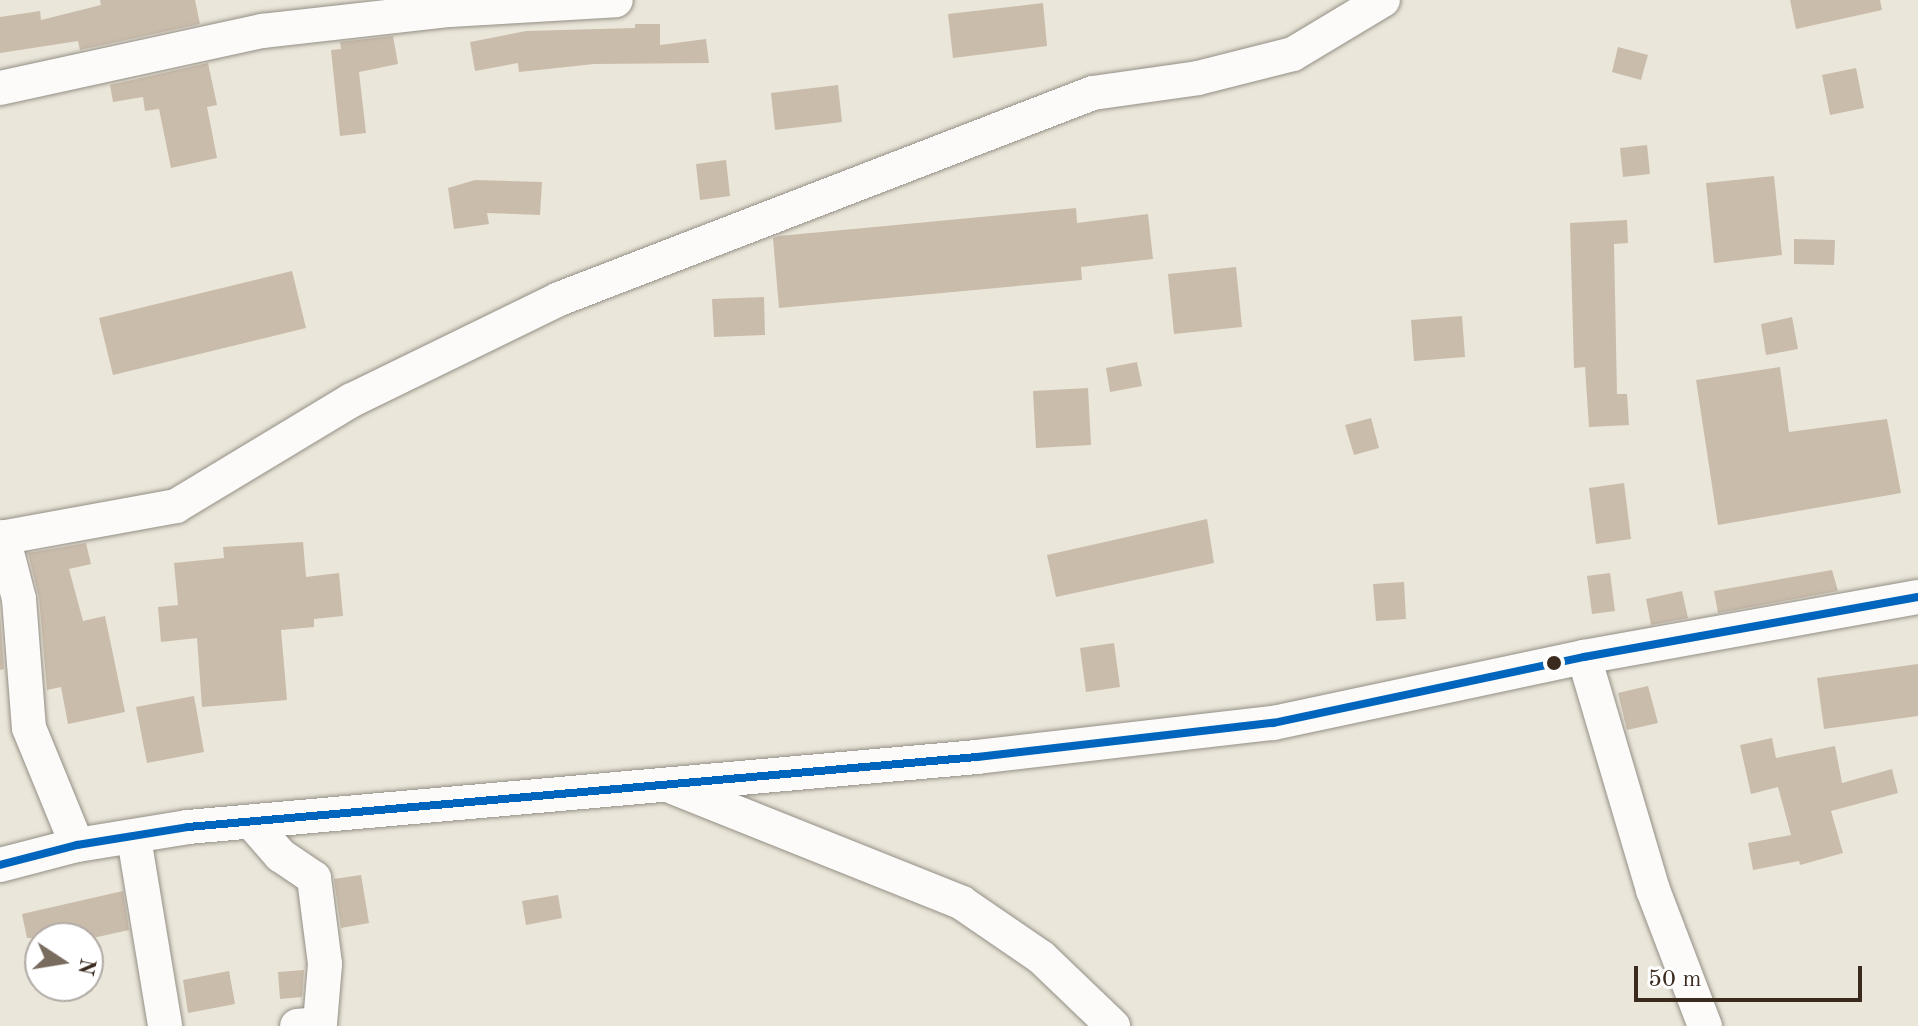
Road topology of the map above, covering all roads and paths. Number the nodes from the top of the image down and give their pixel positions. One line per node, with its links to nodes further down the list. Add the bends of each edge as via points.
1 (616, 0): 3 (street, via 450,10 262,31)
2 (1383, 0): 4 (street, via 1293,54 1198,78 1093,93 572,293 352,400 176,506)
3 (0, 88)
4 (2, 538): 10 (street, via 19,599 29,728)
5 (1918, 597): 6 (street)
6 (1584, 657): 7 (street, via 1273,723); 15 (street, via 1653,890)
7 (667, 785): 8 (street); 14 (street, via 962,903 1041,957)
8 (254, 825): 9 (street, via 188,827); 13 (street, via 280,855 314,878 325,964 320,1024)
9 (134, 838): 10 (street); 12 (street)
10 (77, 845): 11 (street)
11 (0, 865)
12 (165, 1026)
13 (297, 1026)
14 (1113, 1026)
15 (1705, 1026)

